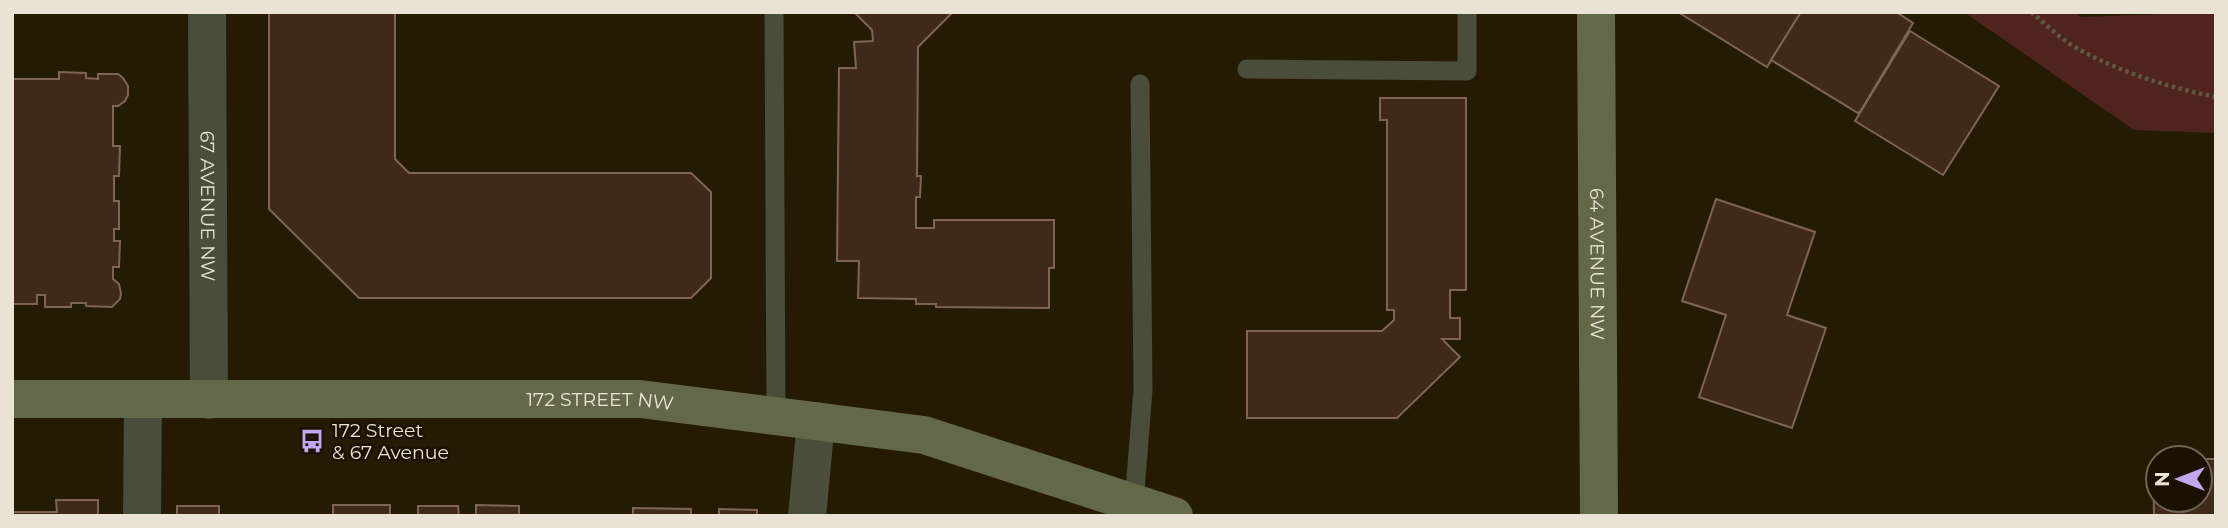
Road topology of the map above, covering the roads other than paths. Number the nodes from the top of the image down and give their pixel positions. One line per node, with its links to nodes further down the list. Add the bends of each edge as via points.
1 (207, 12): 9 (street, 67 AVENUE NW)
2 (774, 12): 10 (lane)
3 (1467, 12): 5 (lane, via 1466,71)
4 (1596, 12): 16 (street, 64 AVENUE NW)
5 (1247, 69)
6 (1140, 84): 12 (lane, via 1143,390)
7 (12, 399): 8 (street, 172 STREET NW)
8 (143, 400): 9 (street, 172 STREET NW); 13 (street)
9 (209, 400): 10 (street, 172 STREET NW, via 640,399)
10 (776, 416): 11 (street, 172 STREET NW)
11 (816, 421): 12 (street, 172 STREET NW, via 924,435); 14 (street)
12 (1134, 502): 15 (street, 172 STREET NW)
13 (142, 516)
14 (807, 516)
15 (1174, 516)
16 (1599, 516)

